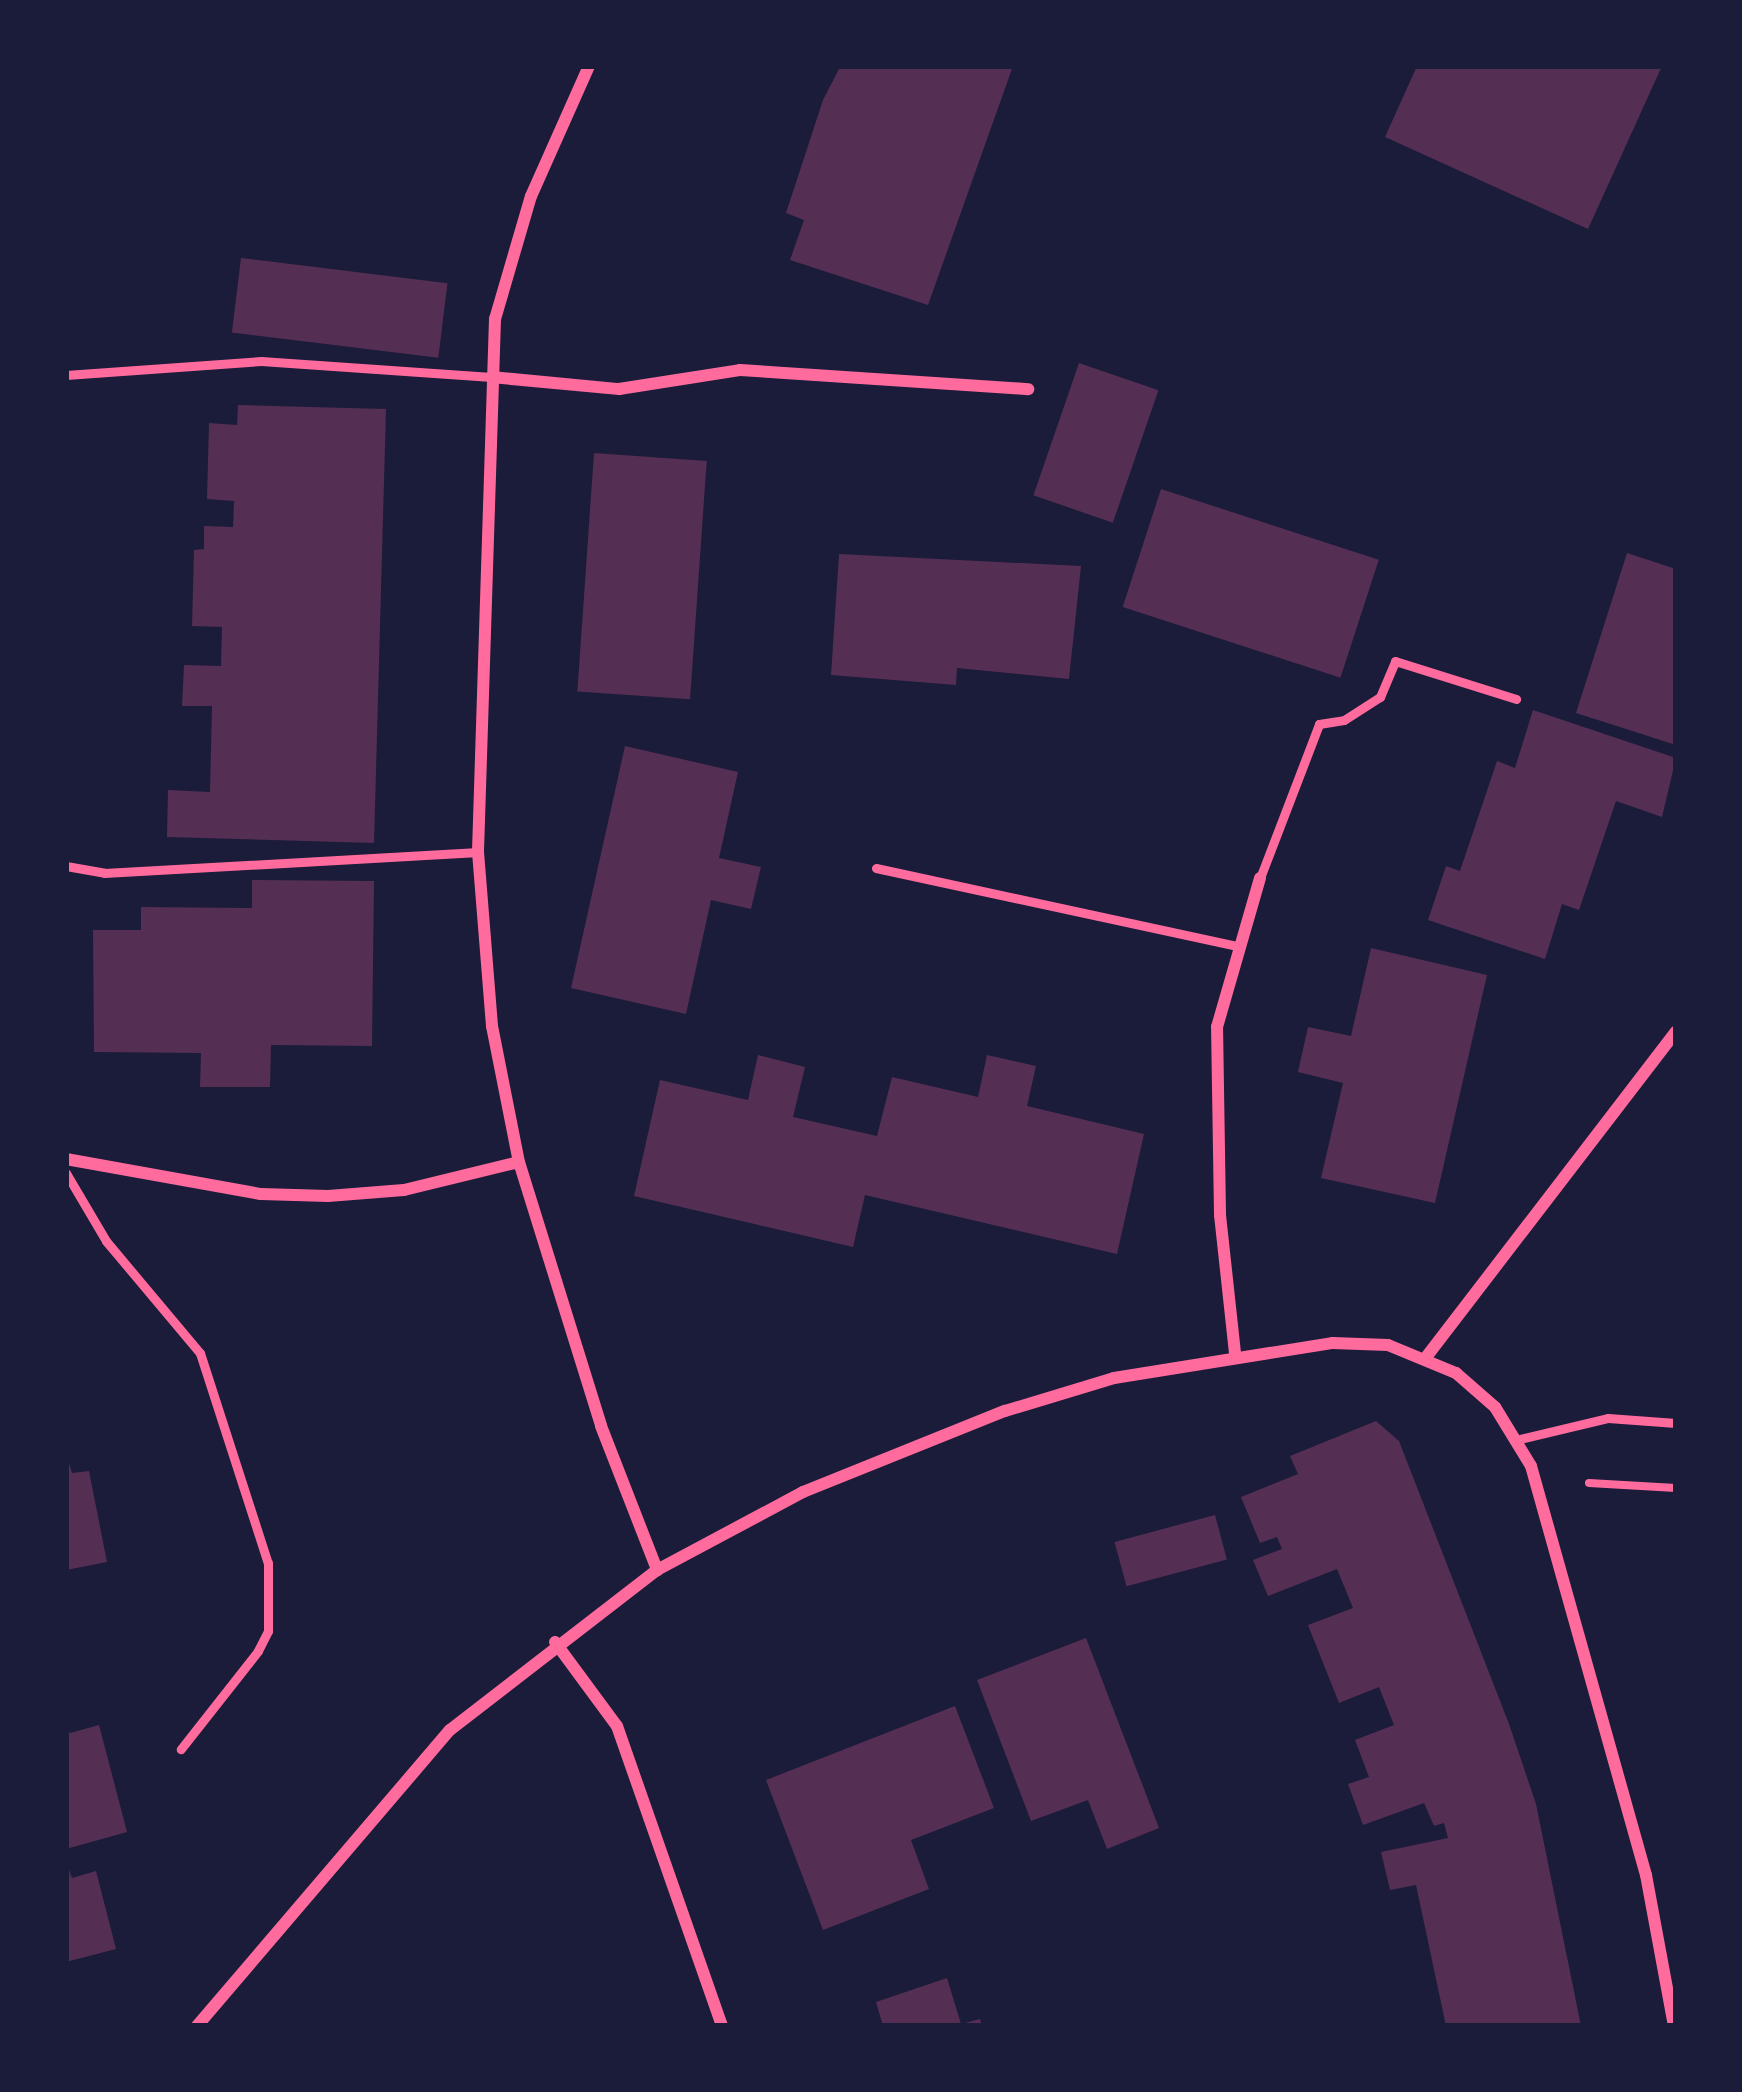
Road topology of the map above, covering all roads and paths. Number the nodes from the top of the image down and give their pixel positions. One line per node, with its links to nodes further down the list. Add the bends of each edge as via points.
1 (589, 66): 3 (street, via 531,196 496,320)
2 (66, 375): 3 (lane, via 261,361)
3 (491, 376): 4 (street, via 619,389 740,370); 6 (street)
4 (1028, 389)
5 (1516, 699): 9 (lane, via 1395,662 1381,697 1344,720 1319,724)
6 (478, 852): 7 (lane, via 104,873); 13 (street, via 492,1026)
7 (66, 866)
8 (876, 868): 10 (lane)
9 (1260, 878): 10 (street)
10 (1238, 946): 15 (street, via 1217,1027 1215,1097)
11 (1676, 1031): 16 (street)
12 (66, 1159): 13 (street, via 261,1194 328,1196 404,1190)
13 (519, 1162): 21 (street, via 601,1426)
14 (66, 1172): 23 (lane, via 106,1241 200,1353 268,1563 268,1631)
15 (1235, 1353): 16 (street, via 1333,1342); 21 (street, via 1005,1411 803,1492)
16 (1427, 1356): 18 (street, via 1474,1385)
17 (1676, 1423): 18 (lane, via 1608,1418)
18 (1516, 1440): 20 (street)
19 (1676, 1488): 20 (path, via 1594,1482)
20 (1541, 1495): 26 (street, via 1646,1875)
21 (657, 1570): 22 (street)
22 (555, 1642): 24 (street, via 402,1782); 25 (street, via 616,1726)
23 (181, 1749)
24 (197, 2026)
25 (722, 2026)
26 (1674, 2026)

